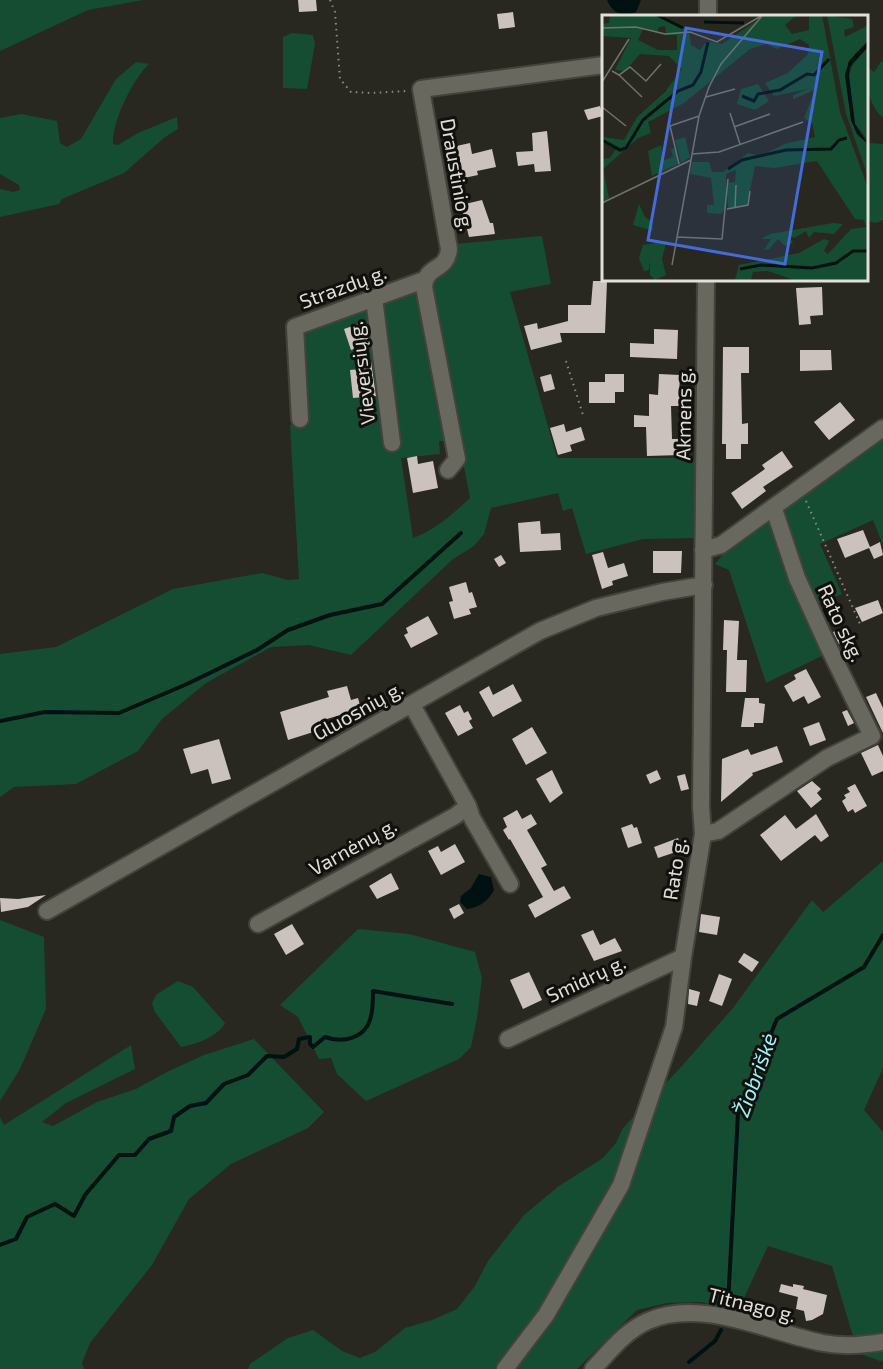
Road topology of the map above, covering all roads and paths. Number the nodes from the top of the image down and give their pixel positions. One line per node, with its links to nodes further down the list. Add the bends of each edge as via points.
1 (330, 0): 3 (path, via 335,12 340,79 351,92)
2 (602, 65): 3 (street)
3 (421, 89): 4 (street, Draustinio g., via 449,249 448,258)
4 (424, 280): 6 (street, Strazdų g.); 12 (street, via 457,459)
5 (706, 280): 15 (street, Akmens g.)
6 (374, 298): 9 (street, Strazdų g., via 295,327); 11 (street, Vieversių g.)
7 (566, 361): 8 (path)
8 (583, 416)
9 (300, 419)
10 (883, 428): 13 (street)
11 (392, 443)
12 (448, 470)
13 (801, 489): 14 (street); 17 (path)
14 (774, 509): 15 (street, via 721,545); 20 (street, Rato skg., via 797,579 872,736 827,758 718,831)
15 (703, 550): 16 (street, Rato g.)
16 (704, 585): 18 (street, Gluosnių g., via 596,608 540,631); 20 (street, Rato g.)
17 (861, 624)
18 (412, 705): 19 (street); 22 (street, Gluosnių g.)
19 (468, 806): 21 (street); 23 (street, Varnėnų g.)
20 (703, 834): 24 (street, Rato g.)
21 (510, 884)
22 (47, 911)
23 (258, 924)
24 (682, 957): 25 (street, Smidrų g.); 27 (street, Rato g., via 674,1027 621,1185 546,1315)
25 (508, 1039)
26 (883, 1342): 28 (street, Titnago g., via 853,1347 826,1344 718,1316 670,1314 649,1320 625,1335)
27 (505, 1369)
28 (593, 1369)

